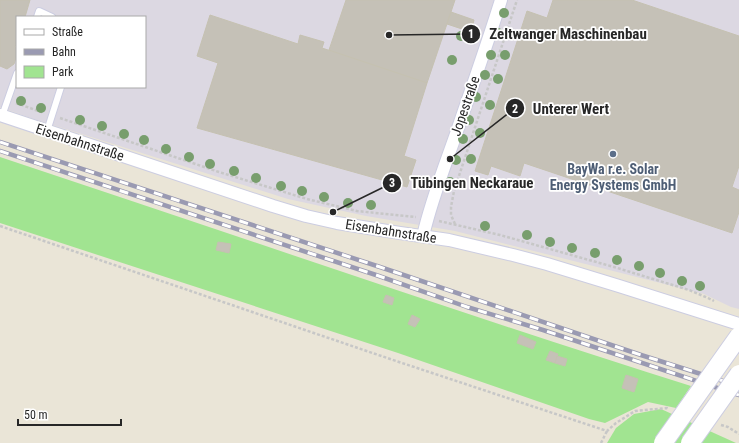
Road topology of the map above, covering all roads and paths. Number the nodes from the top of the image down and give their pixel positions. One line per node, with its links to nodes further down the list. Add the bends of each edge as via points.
1 (501, 0): 11 (street, Jopestraße)
2 (517, 0): 12 (path, via 454,191 451,215)
3 (37, 16): 4 (lane, via 39,12)
4 (49, 16)
5 (16, 76): 7 (lane)
6 (61, 88): 8 (lane)
7 (7, 100): 8 (path); 9 (lane)
8 (51, 115): 10 (lane); 11 (path, via 307,199 357,211)
9 (1, 116): 10 (street, Eisenbahnstraße)
10 (47, 131): 14 (street, Eisenbahnstraße, via 306,216)
11 (427, 219): 12 (path); 14 (street, Jopestraße)
12 (455, 224): 15 (path, via 642,275 690,290)
13 (0, 226): 21 (path)
14 (423, 236): 16 (street, Eisenbahnstraße, via 478,246 547,264)
15 (717, 303)
16 (739, 324)
17 (739, 336): 24 (main road, bridge)
18 (739, 374): 25 (main road, bridge)
19 (674, 410): 21 (path, via 667,408 635,411)
20 (719, 424): 22 (path)
21 (607, 432): 23 (path)
22 (739, 434)
23 (601, 443)
24 (663, 443)
25 (690, 443)

